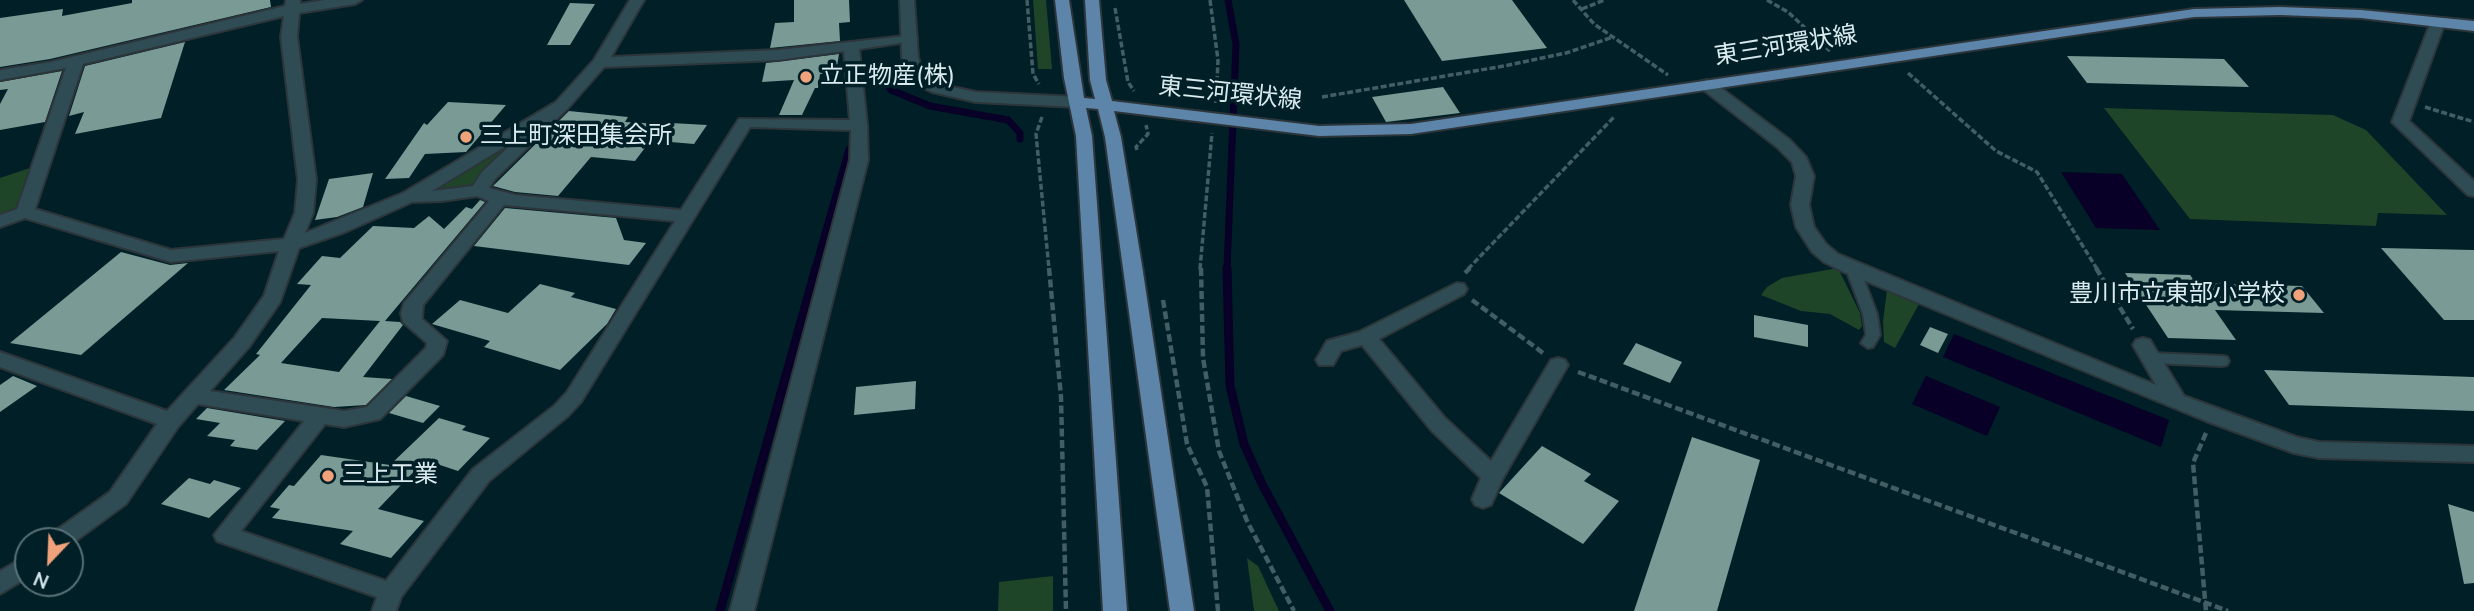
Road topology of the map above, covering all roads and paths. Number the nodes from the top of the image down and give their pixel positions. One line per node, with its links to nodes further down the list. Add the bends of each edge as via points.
1 (355, 0): 12 (street)
2 (637, 0): 21 (street)
3 (907, 0): 17 (street)
4 (1027, 0): 28 (path, via 1033,74)
5 (1062, 0): 29 (main road)
6 (1092, 0): 32 (main road, via 1098,80)
7 (1113, 0): 33 (path, via 1128,82)
8 (1210, 0): 34 (path)
9 (1573, 0): 13 (path)
10 (1604, 0): 13 (path)
11 (1767, 0): 22 (path, via 1788,12)
12 (293, 4): 20 (street); 45 (street, via 289,37 307,180 304,213)
13 (1582, 9): 16 (path)
14 (2438, 22): 15 (main road, 東三河環状線); 19 (main road, 東三河環状線, via 2307,12 2194,13); 30 (street)
15 (2474, 26)
16 (1613, 37): 25 (path); 26 (path, via 1504,66)
17 (909, 38): 18 (street); 28 (street, via 913,69 929,86 976,97)
18 (851, 47): 21 (street, via 702,60); 36 (street)
19 (1890, 57): 22 (main road, 東三河環状線); 51 (path, via 1996,151 2037,172)
20 (77, 60): 23 (street); 42 (street)
21 (600, 62): 31 (street)
22 (1848, 64): 24 (main road, 東三河環状線)
23 (0, 75)
24 (1707, 85): 25 (main road, 東三河環状線); 46 (street, via 1800,161 1805,176 1800,205 1805,227 1819,248)
25 (1687, 88): 27 (main road, 東三河環状線)
26 (1322, 97)
27 (1618, 98): 34 (main road, 東三河環状線, via 1410,129 1320,131); 47 (path, via 1620,110 1459,279)
28 (1041, 99): 29 (street); 68 (path, via 1042,121 1036,134 1061,397)
29 (1077, 102): 32 (main road, 東三河環状線); 69 (main road, via 1084,136)
30 (2408, 102): 35 (path); 39 (street, via 2400,121)
31 (562, 105): 38 (street); 40 (street)
32 (1106, 107): 33 (main road, 東三河環状線); 70 (main road)
33 (1143, 111): 34 (main road, 東三河環状線); 37 (path, via 1148,134 1136,147)
34 (1223, 120): 72 (path, via 1199,286 1203,358 1219,451 1247,522)
35 (2474, 122)
36 (859, 125): 43 (street, via 745,122); 67 (street, via 859,160)
37 (1138, 160)
38 (479, 190): 40 (street); 41 (street)
39 (2474, 191)
40 (409, 197): 45 (street)
41 (500, 199): 43 (street); 58 (street, via 414,303 413,322 437,341 436,350 373,414 344,419)
42 (25, 212): 44 (street); 45 (street, via 171,256)
43 (687, 216): 65 (street, via 574,397 481,475)
44 (0, 221)
45 (292, 244): 56 (street, via 267,309)
46 (1853, 269): 50 (lane, via 1870,314); 57 (street)
47 (1457, 289): 49 (street); 55 (path)
48 (1162, 296): 71 (path, via 1188,444 1207,487)
49 (1366, 337): 53 (street, via 1334,346); 62 (street, via 1438,424)
50 (1868, 343)
51 (2147, 351): 54 (lane); 57 (street)
52 (0, 359): 60 (street)
53 (1326, 360)
54 (2222, 360)
55 (1558, 365): 62 (street); 66 (path)
56 (194, 396): 58 (street); 60 (street)
57 (2176, 400): 59 (street)
58 (319, 416): 65 (street, via 225,535)
59 (2213, 416): 61 (street, via 2267,437 2319,450); 66 (path, via 2193,463)
60 (171, 421): 64 (street, via 118,498)
61 (2474, 454)
62 (1493, 476): 63 (street)
63 (1483, 499)
64 (78, 527)
65 (388, 601)
66 (2205, 603): 73 (path); 74 (path)
67 (742, 611)
68 (1066, 611)
69 (1115, 611)
70 (1182, 611)
71 (1218, 611)
72 (1294, 611)
73 (2206, 611)
74 (2228, 611)

